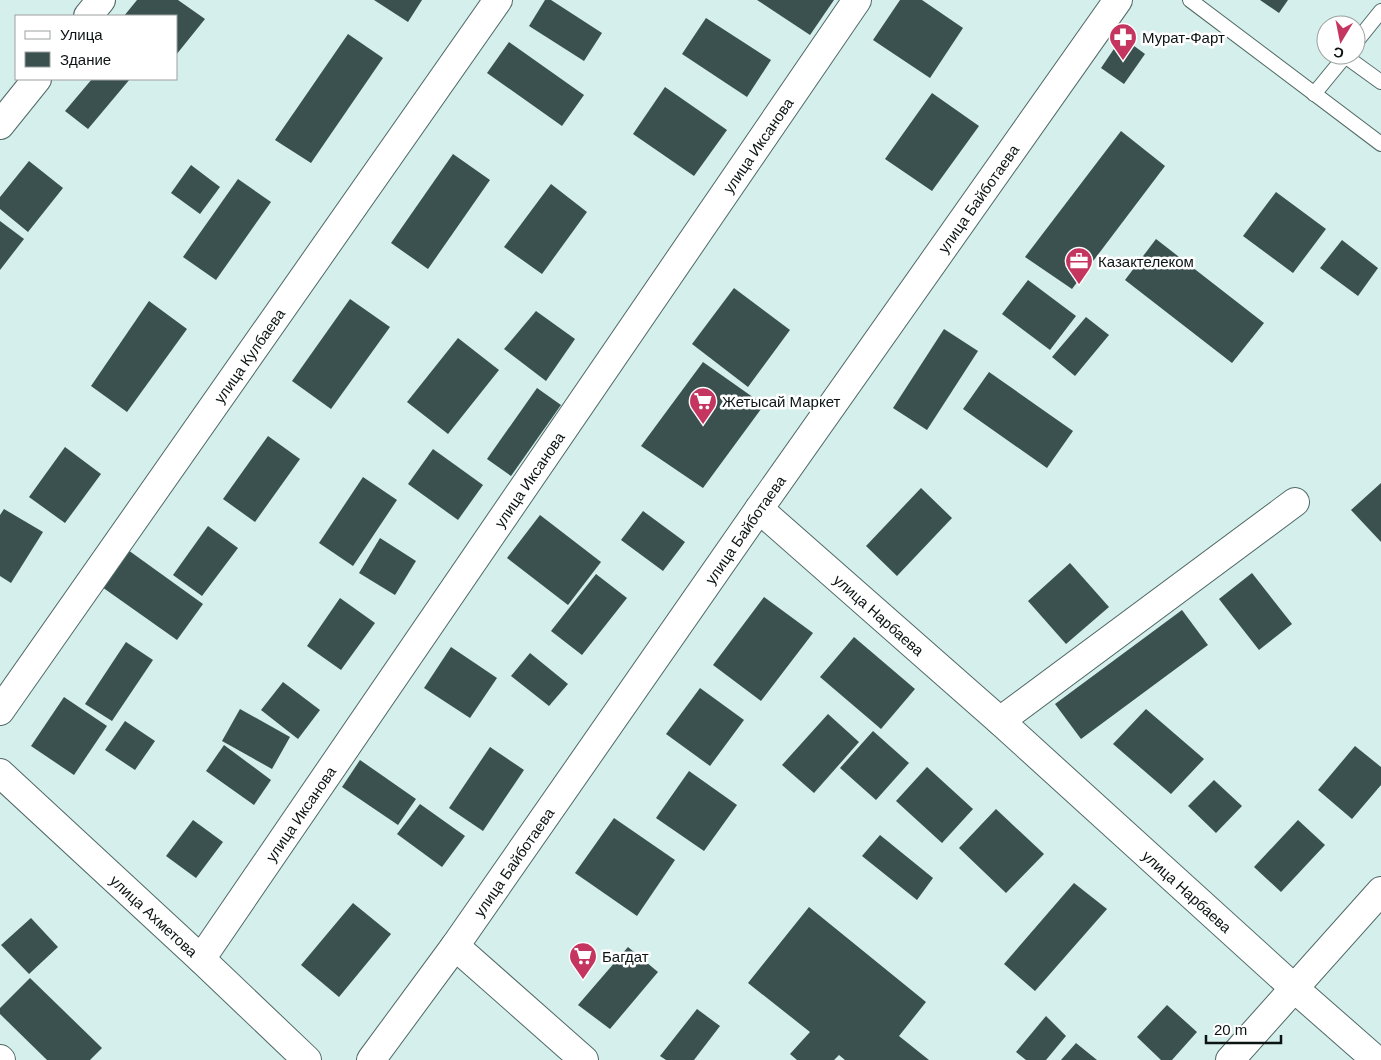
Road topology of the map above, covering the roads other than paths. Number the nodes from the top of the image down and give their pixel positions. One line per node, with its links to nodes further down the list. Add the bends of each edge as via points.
1 (101, 0): 7 (street)
2 (498, 0): 18 (street, улица Кулбаева)
3 (857, 0): 23 (street, улица Иксанова)
4 (1190, 0): 13 (lane)
5 (1108, 3): 17 (street, улица Байботаева)
6 (1381, 11): 8 (lane)
7 (89, 15)
8 (1366, 30)
9 (1338, 65): 13 (lane)
10 (1359, 65): 12 (lane)
11 (37, 80): 14 (street)
12 (1381, 82)
13 (1314, 94): 15 (lane)
14 (0, 125)
15 (1381, 144)
16 (1294, 502): 19 (street)
17 (759, 509): 19 (street, улица Нарбаева); 22 (street, улица Байботаева)
18 (0, 711)
19 (1000, 721): 24 (street, улица Нарбаева)
20 (0, 773): 23 (street, улица Ахметова)
21 (1381, 891): 24 (street)
22 (454, 946): 26 (street, улица Байботаева); 27 (street)
23 (201, 959): 25 (street, улица Ахметова)
24 (1294, 988): 28 (street); 29 (street, улица Нарбаева)
25 (307, 1060)
26 (372, 1060)
27 (584, 1060)
28 (1230, 1060)
29 (1376, 1060)

